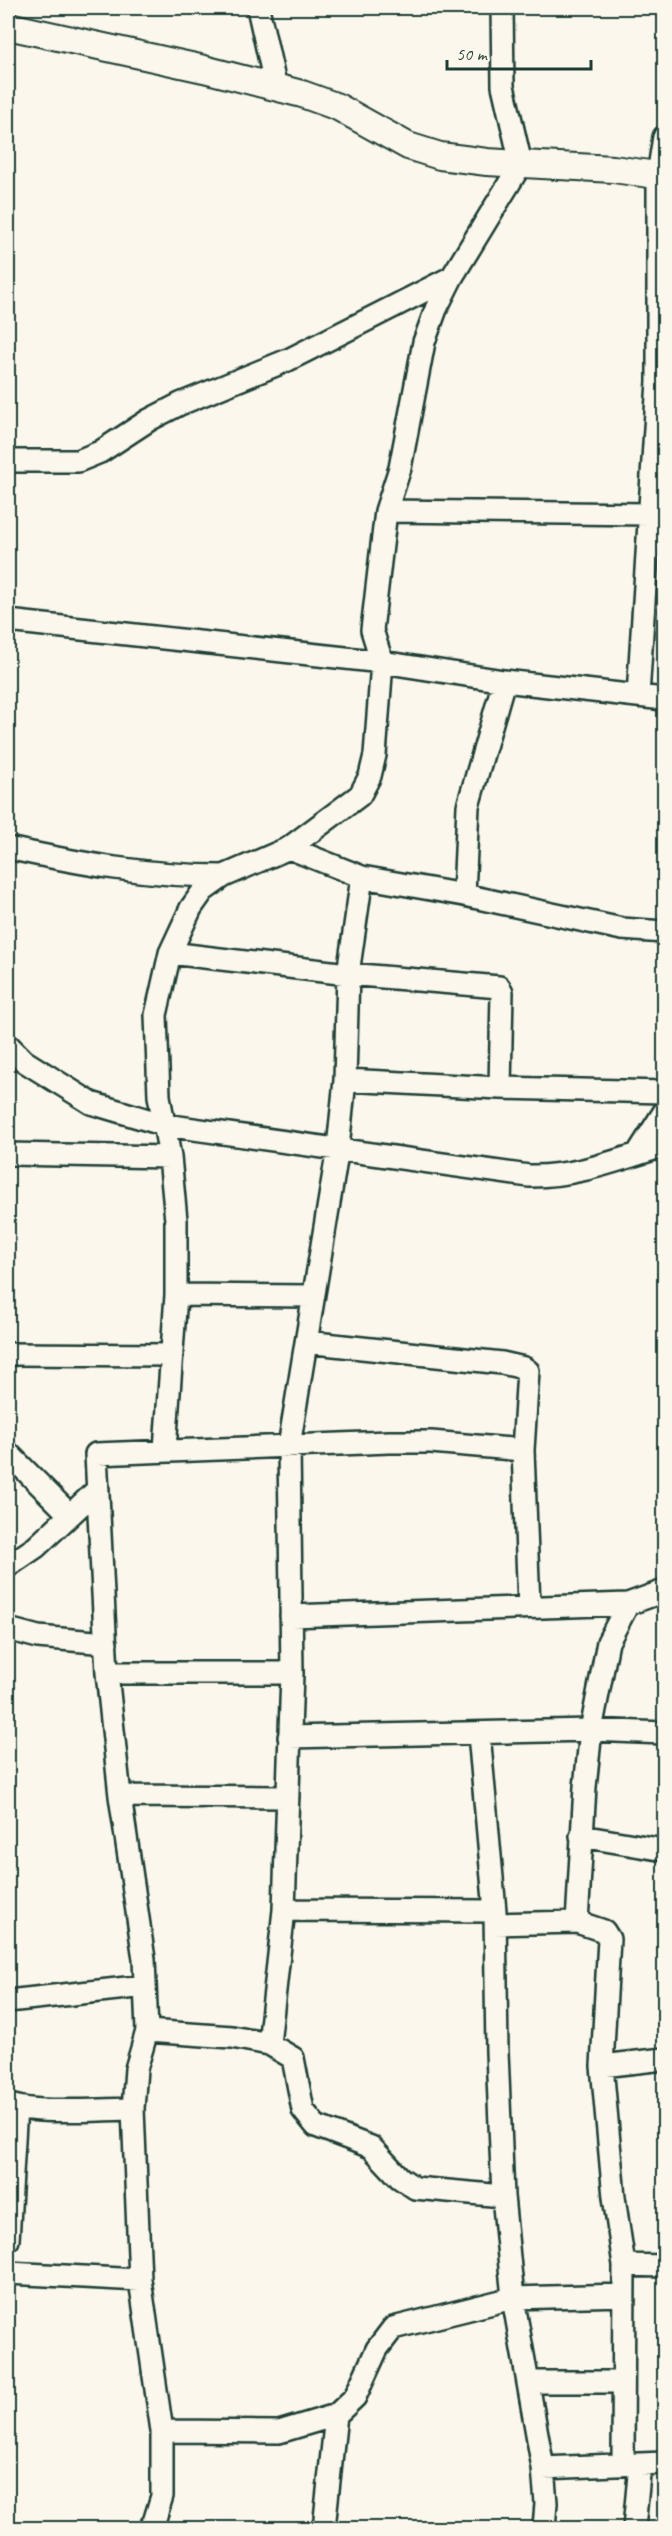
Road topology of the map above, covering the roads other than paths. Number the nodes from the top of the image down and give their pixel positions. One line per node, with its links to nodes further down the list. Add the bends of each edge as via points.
1 (258, 8): 4 (street)
2 (502, 8): 6 (street, via 503,86)
3 (8, 26): 4 (street)
4 (276, 88): 6 (street, via 338,107 408,146 440,156)
5 (664, 136): 7 (street)
6 (521, 164): 7 (street); 8 (street)
7 (661, 175): 9 (street)
8 (452, 277): 10 (street, via 288,360 180,404 100,452 78,461); 11 (street, via 424,342 400,468)
9 (661, 381): 12 (street)
10 (8, 461)
11 (386, 511): 12 (street); 15 (street, via 372,630)
12 (649, 514): 13 (street)
13 (655, 585): 17 (street)
14 (8, 621): 15 (street)
15 (382, 662): 16 (street); 20 (street, via 375,755 365,785 360,795)
16 (504, 681): 17 (street); 23 (street, via 468,806)
17 (638, 696): 18 (street)
18 (664, 699)
19 (8, 848): 21 (street, via 123,870 171,876)
20 (289, 848): 21 (street); 22 (street)
21 (224, 876): 25 (street, via 203,891 191,908)
22 (362, 877): 23 (street); 26 (street)
23 (464, 895): 24 (street, via 622,929)
24 (664, 932)
25 (170, 953): 26 (street); 32 (street, via 156,1015 159,1096)
26 (348, 974): 28 (street); 29 (street, via 499,987)
27 (8, 1045): 32 (street, via 24,1061 91,1103)
28 (345, 1080): 29 (street); 34 (street)
29 (500, 1088): 30 (street)
30 (664, 1092)
31 (664, 1112): 36 (street)
32 (165, 1125): 34 (street); 37 (street)
33 (664, 1146): 36 (street)
34 (338, 1148): 36 (street, via 529,1176 575,1172); 39 (street)
35 (8, 1154): 37 (street)
36 (638, 1154)
37 (170, 1157): 38 (street, via 175,1192)
38 (176, 1295): 39 (street); 42 (street)
39 (313, 1296): 40 (street)
40 (306, 1342): 43 (street); 45 (street, via 524,1368 529,1376)
41 (8, 1354): 42 (street)
42 (172, 1355): 44 (street)
43 (289, 1446): 44 (street); 45 (street, via 431,1442); 53 (street)
44 (165, 1449): 47 (street, via 96,1454)
45 (523, 1450): 52 (street)
46 (8, 1453): 48 (street)
47 (98, 1489): 48 (street); 55 (street)
48 (70, 1515): 49 (street)
49 (8, 1566)
50 (664, 1591): 51 (street)
51 (628, 1604): 52 (street); 58 (street, via 608,1642)
52 (530, 1607): 53 (street)
53 (291, 1616): 57 (street)
54 (8, 1629): 55 (street, via 38,1637)
55 (106, 1643): 56 (street)
56 (107, 1673): 57 (street); 62 (street)
57 (292, 1673): 61 (street)
58 (591, 1730): 59 (street); 60 (street); 64 (street)
59 (664, 1733)
60 (479, 1734): 61 (street); 67 (street)
61 (290, 1737): 63 (street)
62 (120, 1796): 63 (street); 69 (street)
63 (288, 1797): 66 (street)
64 (581, 1836): 65 (street); 68 (street)
65 (664, 1850)
66 (284, 1910): 67 (street); 72 (street)
67 (495, 1918): 68 (street); 77 (street)
68 (577, 1922): 74 (street, via 604,1931 609,1939)
69 (145, 1986): 70 (street); 71 (street)
70 (8, 2001)
71 (147, 2031): 72 (street, via 232,2037); 76 (street, via 136,2069)
72 (269, 2044): 77 (street, via 293,2058 303,2110 316,2126 370,2147 415,2188)
73 (664, 2059): 74 (street)
74 (602, 2066): 80 (street)
75 (12, 2105): 76 (street); 78 (street)
76 (133, 2109): 83 (street)
77 (503, 2196): 85 (street)
78 (8, 2233): 79 (street)
79 (8, 2240)
80 (624, 2265): 81 (street); 84 (street)
81 (664, 2266)
82 (8, 2273): 83 (street)
83 (140, 2280): 89 (street)
84 (623, 2295): 85 (street); 87 (street)
85 (513, 2298): 86 (street); 88 (street, via 393,2328 376,2349 356,2397)
86 (528, 2382): 87 (street); 92 (street)
87 (623, 2382): 91 (street)
88 (336, 2415): 89 (street, via 279,2432); 94 (street)
89 (162, 2431): 93 (street, via 162,2496)
90 (664, 2463): 91 (street)
91 (631, 2464): 92 (street); 96 (street)
92 (543, 2468): 95 (street)
93 (149, 2529)
94 (324, 2529)
95 (544, 2529)
96 (634, 2529)

